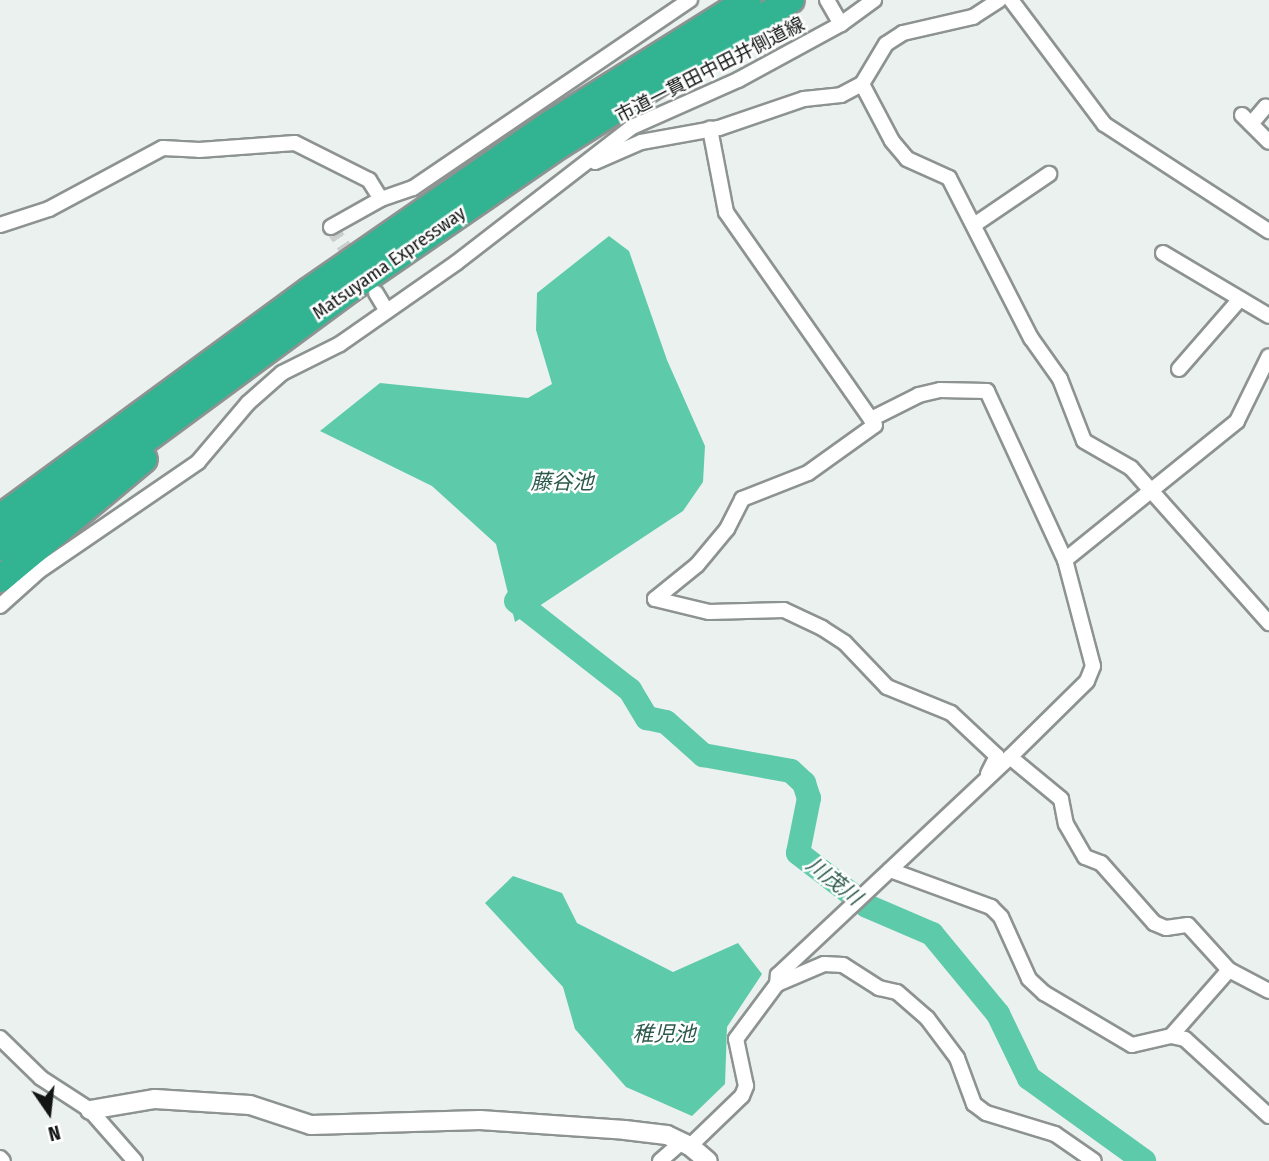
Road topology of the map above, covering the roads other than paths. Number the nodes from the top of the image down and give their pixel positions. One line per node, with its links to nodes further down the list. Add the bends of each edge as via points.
1 (690, 0): 15 (street, via 413,188)
2 (748, 0): 21 (highway, Matsuyama Expressway, via 552,123)
3 (791, 0): 22 (highway, Matsuyama Expressway, via 562,144)
4 (827, 0): 8 (street)
5 (874, 0): 8 (street, 市道一貫田中田井側道線)
6 (999, 0): 9 (street, via 973,17 903,33 886,44)
7 (1011, 0): 19 (street, via 1104,124)
8 (841, 24): 13 (street, 市道一貫田中田井側道線, via 738,80 632,127)
9 (862, 84): 11 (street, via 841,95 804,99); 17 (street, via 900,151 907,159 949,178)
10 (1266, 106): 12 (street, via 1246,119)
11 (709, 129): 13 (street, via 641,142); 28 (street, via 726,212)
12 (1269, 142)
13 (574, 171): 24 (street, 市道一貫田中田井側道線, via 530,210)
14 (1049, 174): 17 (street)
15 (382, 199): 16 (street, via 369,180 295,143 163,148 49,209); 18 (street)
16 (0, 225)
17 (974, 225): 29 (street, via 1031,338 1060,379 1084,441 1131,468)
18 (331, 227)
19 (1269, 231)
20 (1163, 253): 23 (street)
21 (309, 291): 30 (highway); 31 (highway, Matsuyama Expressway)
22 (363, 291): 24 (street); 32 (highway, Matsuyama Expressway); 34 (highway)
23 (1240, 299): 25 (street); 27 (street)
24 (387, 311): 35 (street, 市道一貫田中田井側道線, via 340,344 282,373 190,468 39,570)
25 (1269, 316)
26 (1269, 356): 29 (street, via 1237,421)
27 (1179, 369)
28 (871, 419): 33 (street, via 919,394 987,391); 38 (street, via 875,425 831,459 741,499 727,529 705,555 655,599 709,611 784,610 822,628 845,643 876,679 951,713 997,755)
29 (1151, 491): 33 (street); 36 (street)
30 (0, 498)
31 (0, 518)
32 (0, 547)
33 (1065, 560): 37 (street, via 1093,666 1087,681)
34 (0, 579)
35 (0, 606)
36 (1269, 624)
37 (1010, 757): 38 (street); 40 (street, via 1061,799 1066,824 1085,857 1101,863 1154,923 1166,928 1188,925 1200,934)
38 (984, 782): 39 (street)
39 (890, 870): 41 (street, via 778,975); 43 (street, via 991,907 1001,917 1029,979 1121,1038 1143,1046)
40 (1229, 970): 42 (street); 43 (street)
41 (778, 984): 47 (street, via 736,1039 746,1086 742,1096); 51 (street, via 824,964 843,965 879,988 897,992 928,1018 957,1058 974,1104 986,1113 1055,1134)
42 (1269, 991)
43 (1171, 1036): 46 (street, via 1185,1039 1204,1054)
44 (0, 1038): 45 (street, via 41,1078)
45 (90, 1110): 47 (street, via 155,1099 250,1105 311,1125 480,1120 637,1132); 48 (street)
46 (1269, 1116)
47 (687, 1144): 49 (street); 50 (street)
48 (135, 1161)
49 (660, 1161)
50 (708, 1161)
51 (1094, 1161)

